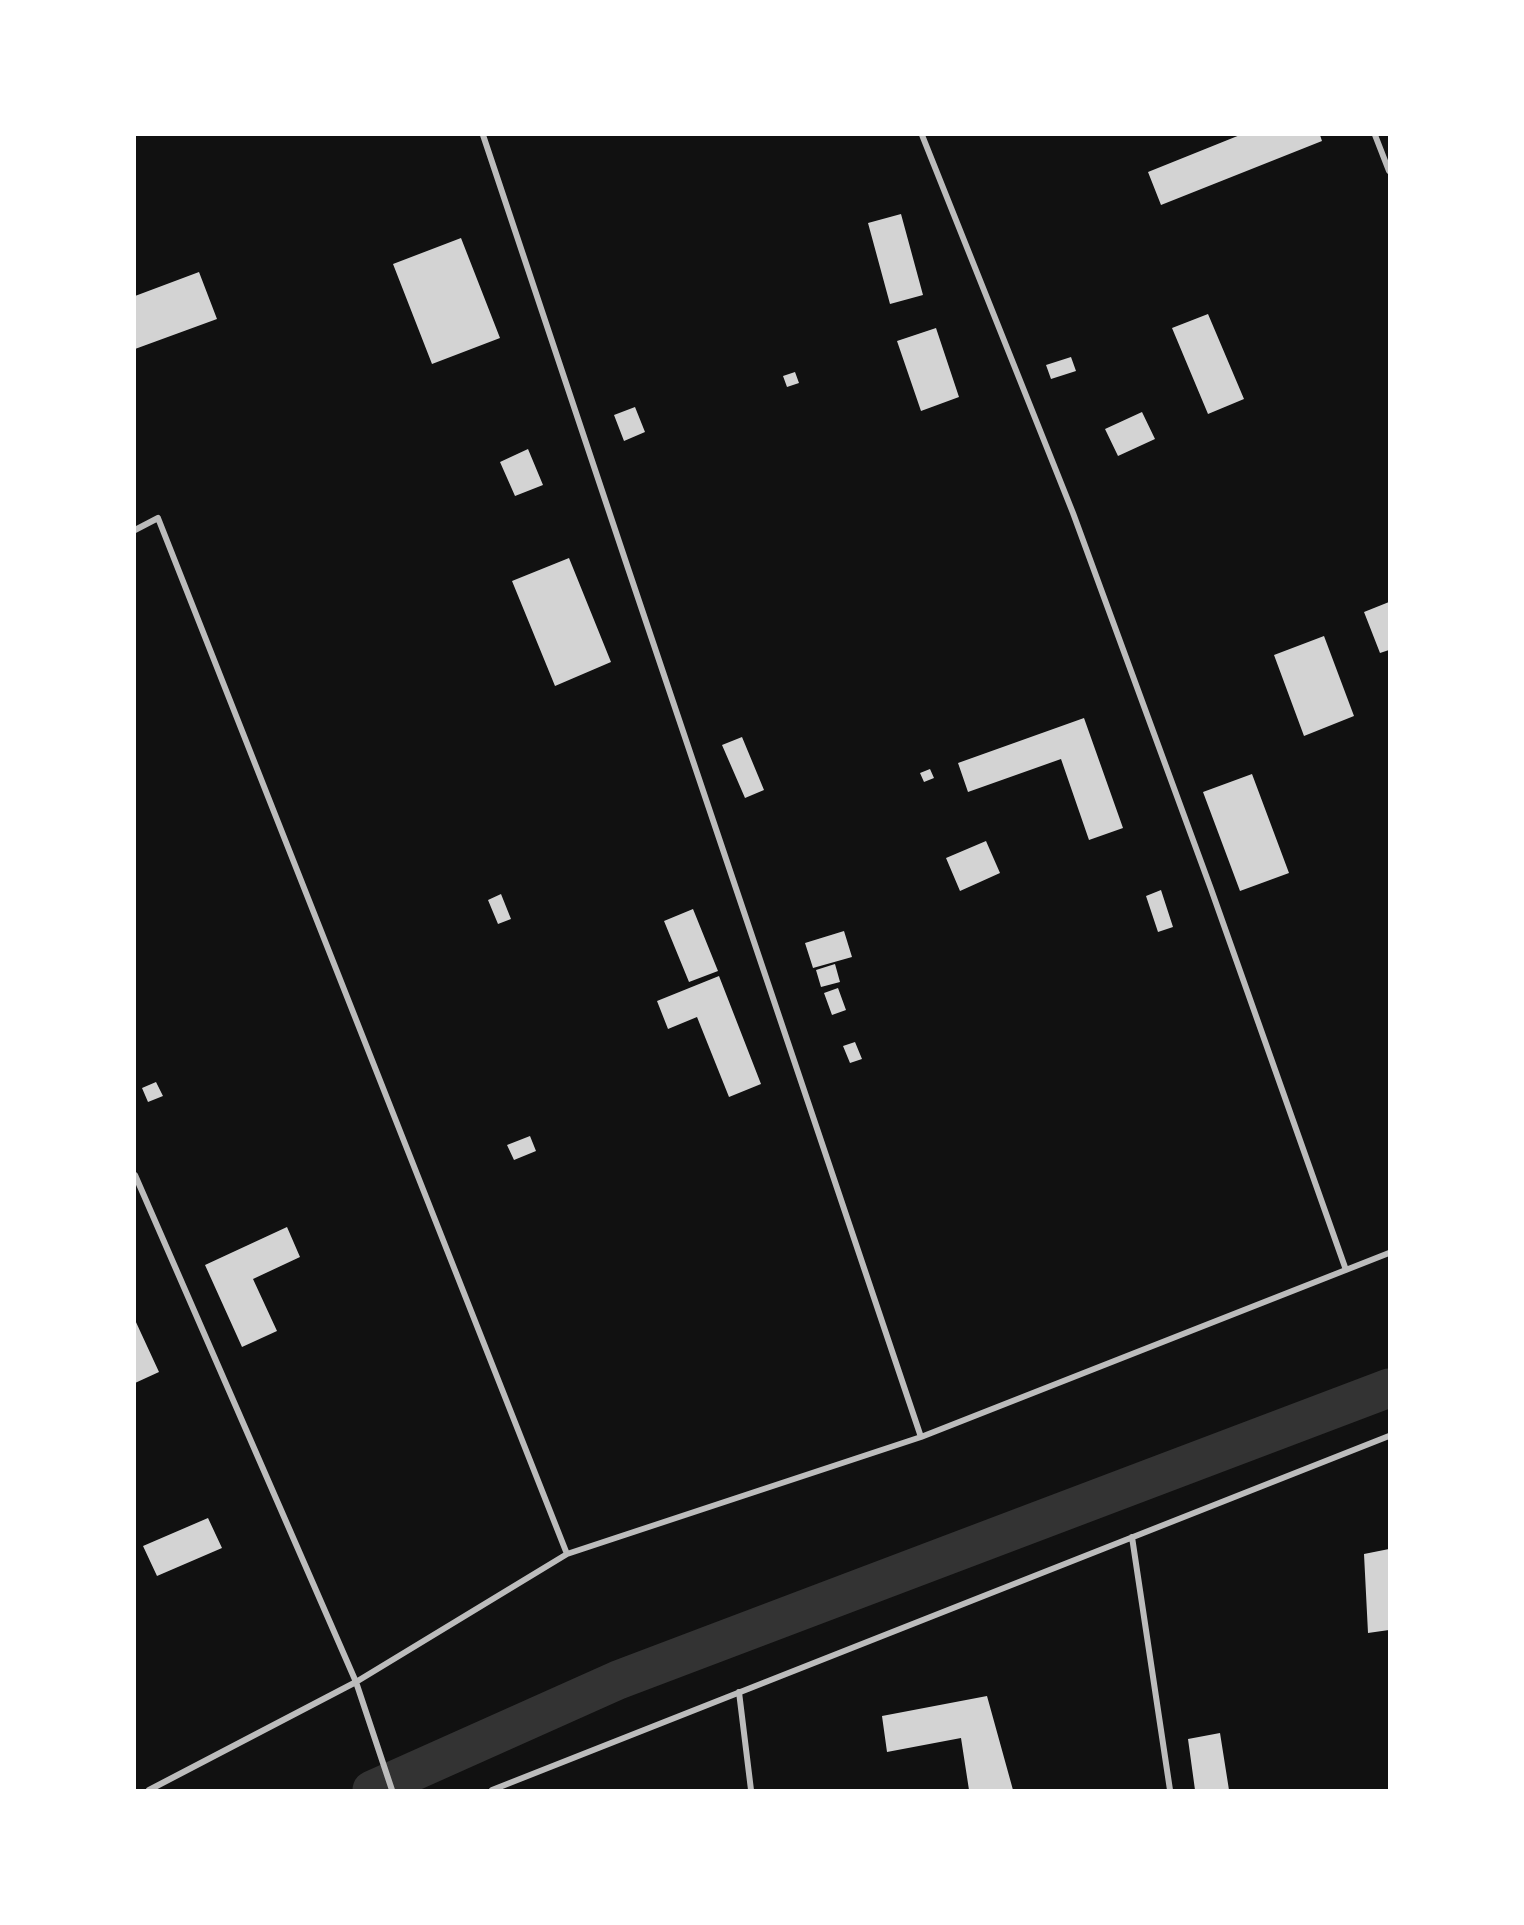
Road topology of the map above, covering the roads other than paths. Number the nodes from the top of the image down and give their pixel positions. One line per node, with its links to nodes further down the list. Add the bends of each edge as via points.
1 (483, 135): 10 (street)
2 (922, 135): 8 (street, via 1073,513)
3 (1375, 135): 4 (street)
4 (1389, 171)
5 (135, 530): 12 (street, via 158,518)
6 (135, 1175): 13 (street)
7 (1389, 1253): 8 (street)
8 (1346, 1270): 10 (street)
9 (1389, 1436): 11 (street)
10 (921, 1437): 12 (street)
11 (1132, 1537): 14 (street); 19 (street)
12 (567, 1554): 13 (street)
13 (356, 1682): 15 (street); 16 (street)
14 (739, 1692): 17 (street); 18 (street)
15 (149, 1790)
16 (392, 1790)
17 (492, 1790)
18 (751, 1790)
19 (1170, 1790)

